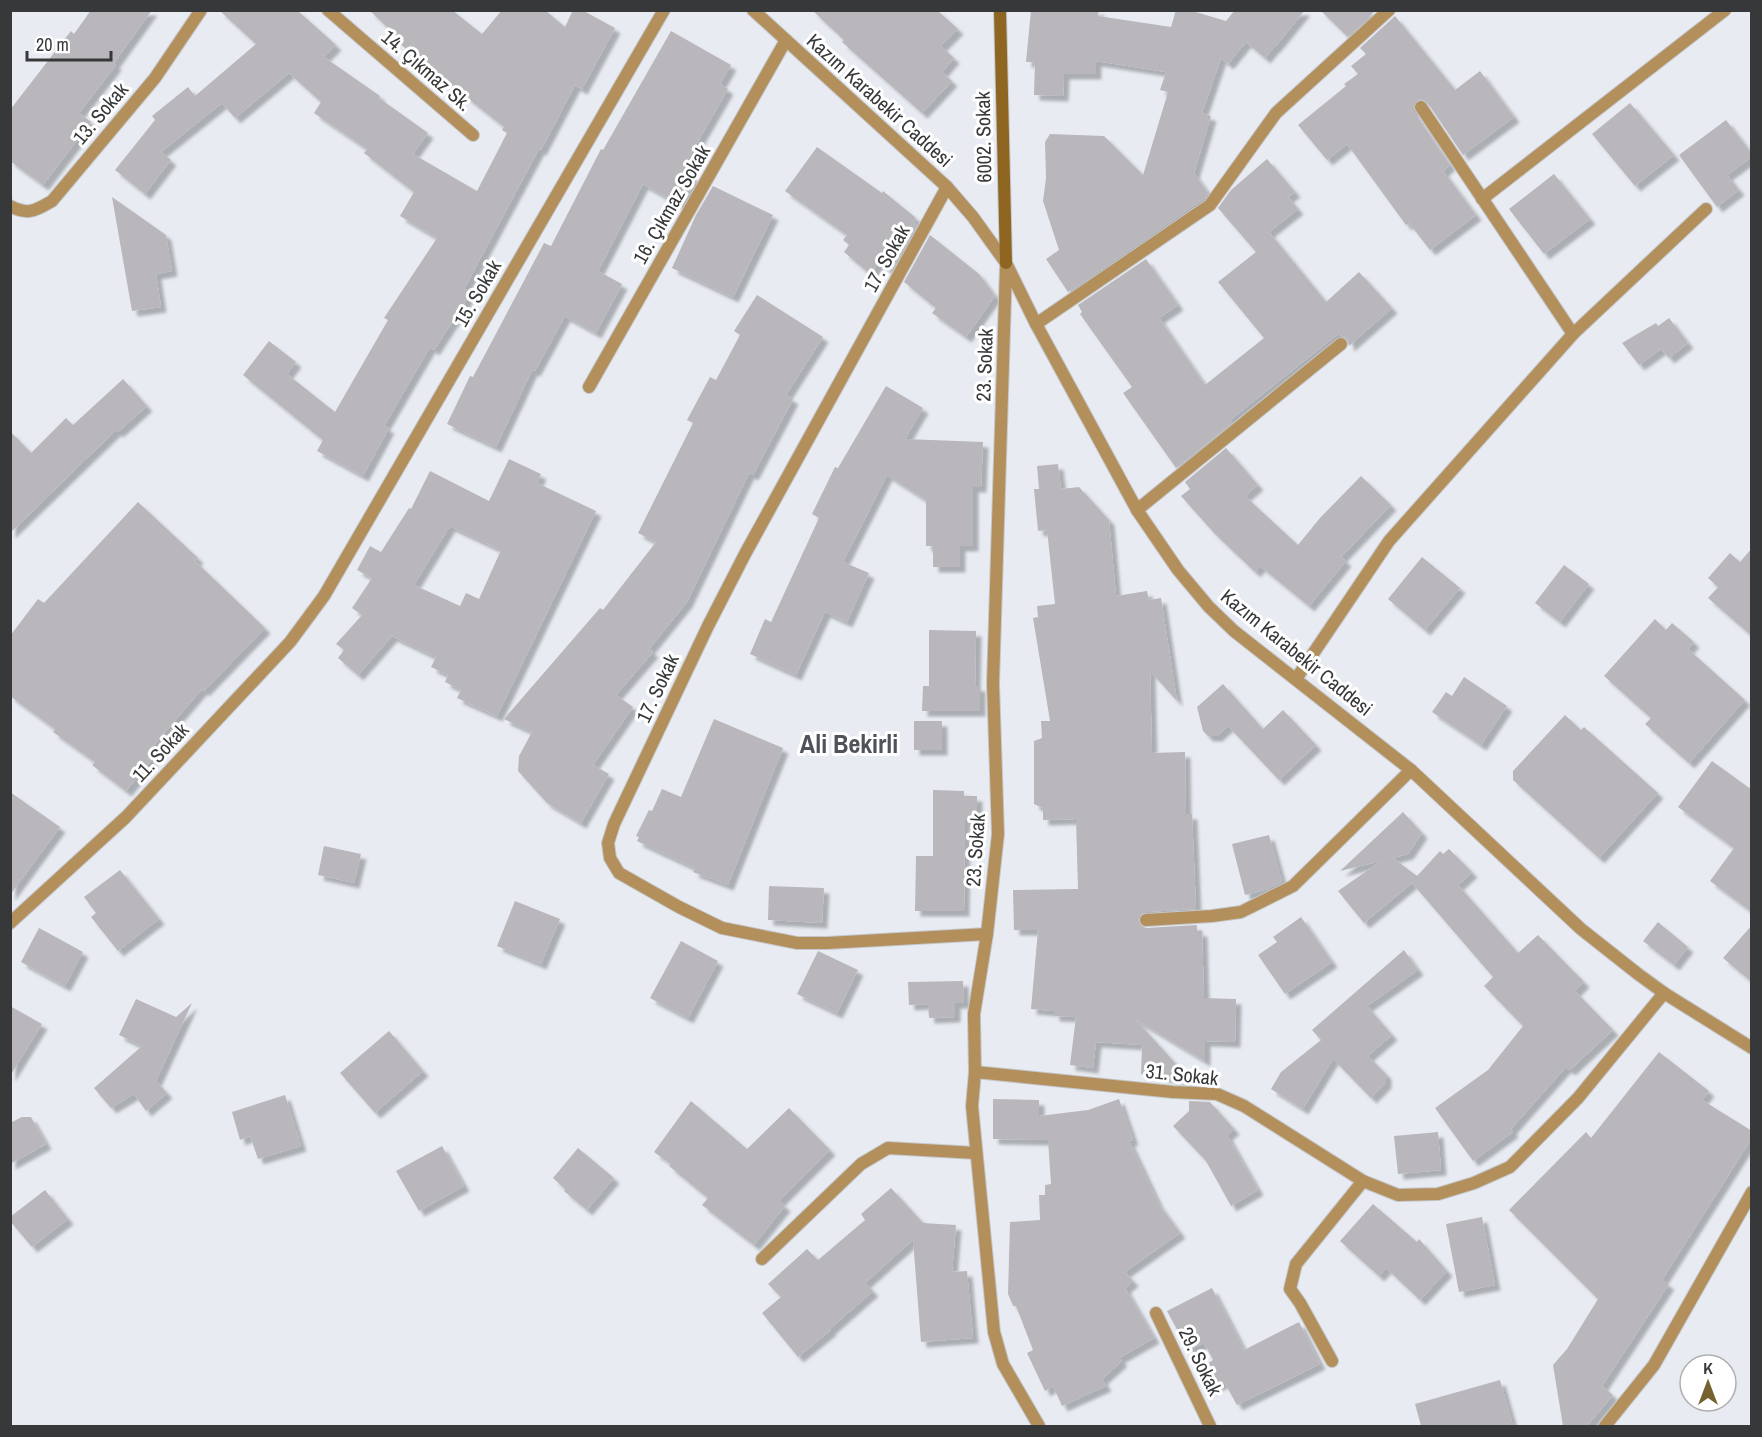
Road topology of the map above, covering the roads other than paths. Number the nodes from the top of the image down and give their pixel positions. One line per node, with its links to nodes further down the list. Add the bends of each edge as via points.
1 (201, 10): 13 (street, 13. Sokak, via 155,78 52,201 34,211)
2 (328, 10): 10 (street, 14. Çıkmaz Sk.)
3 (664, 10): 21 (street, 15. Sokak)
4 (753, 10): 8 (street, Kazım Karabekir Caddesi)
5 (1000, 10): 15 (street, 6002. Sokak)
6 (1389, 10): 16 (street, via 1276,113 1210,205)
7 (1725, 10): 12 (street)
8 (786, 40): 11 (street, Kazım Karabekir Caddesi); 19 (street, 16. Çıkmaz Sokak)
9 (1421, 107): 12 (street)
10 (473, 135)
11 (947, 187): 15 (street, Kazım Karabekir Caddesi); 26 (street, 17. Sokak, via 734,574 608,843 610,858 619,873 722,927 797,943 827,944)
12 (1482, 199): 17 (street)
13 (10, 206)
14 (1706, 208): 17 (street)
15 (1006, 263): 16 (street, Kazım Karabekir Caddesi); 26 (street, 23. Sokak, via 993,683 998,834)
16 (1036, 324): 20 (street, Kazım Karabekir Caddesi)
17 (1573, 334): 22 (street, via 1389,541)
18 (1341, 344): 20 (street)
19 (589, 387)
20 (1137, 510): 22 (street, Kazım Karabekir Caddesi, via 1209,607)
21 (324, 596): 25 (street, 11. Sokak, via 290,642 126,817)
22 (1296, 679): 23 (street, Kazım Karabekir Caddesi)
23 (1411, 770): 24 (street, via 1293,886 1241,912); 27 (street, Kazım Karabekir Caddesi, via 1581,929)
24 (1146, 920)
25 (10, 923)
26 (987, 934): 29 (street, 23. Sokak, via 974,1014)
27 (1664, 993): 28 (street, Kazım Karabekir Caddesi); 31 (street, 31. Sokak, via 1578,1098 1510,1167 1438,1194 1398,1195)
28 (1752, 1048)
29 (975, 1072): 30 (street, 23. Sokak, via 972,1106); 31 (street, 31. Sokak, via 1217,1094 1244,1106)
30 (976, 1153): 33 (street, via 888,1148 861,1164); 36 (street, 23. Sokak, via 994,1332 1003,1364)
31 (1363, 1181): 35 (street, via 1296,1264 1290,1289)
32 (1752, 1192): 38 (street, via 1654,1365)
33 (762, 1259)
34 (1156, 1313): 37 (street, 29. Sokak)
35 (1332, 1361)
36 (1039, 1426)
37 (1210, 1426)
38 (1605, 1426)

